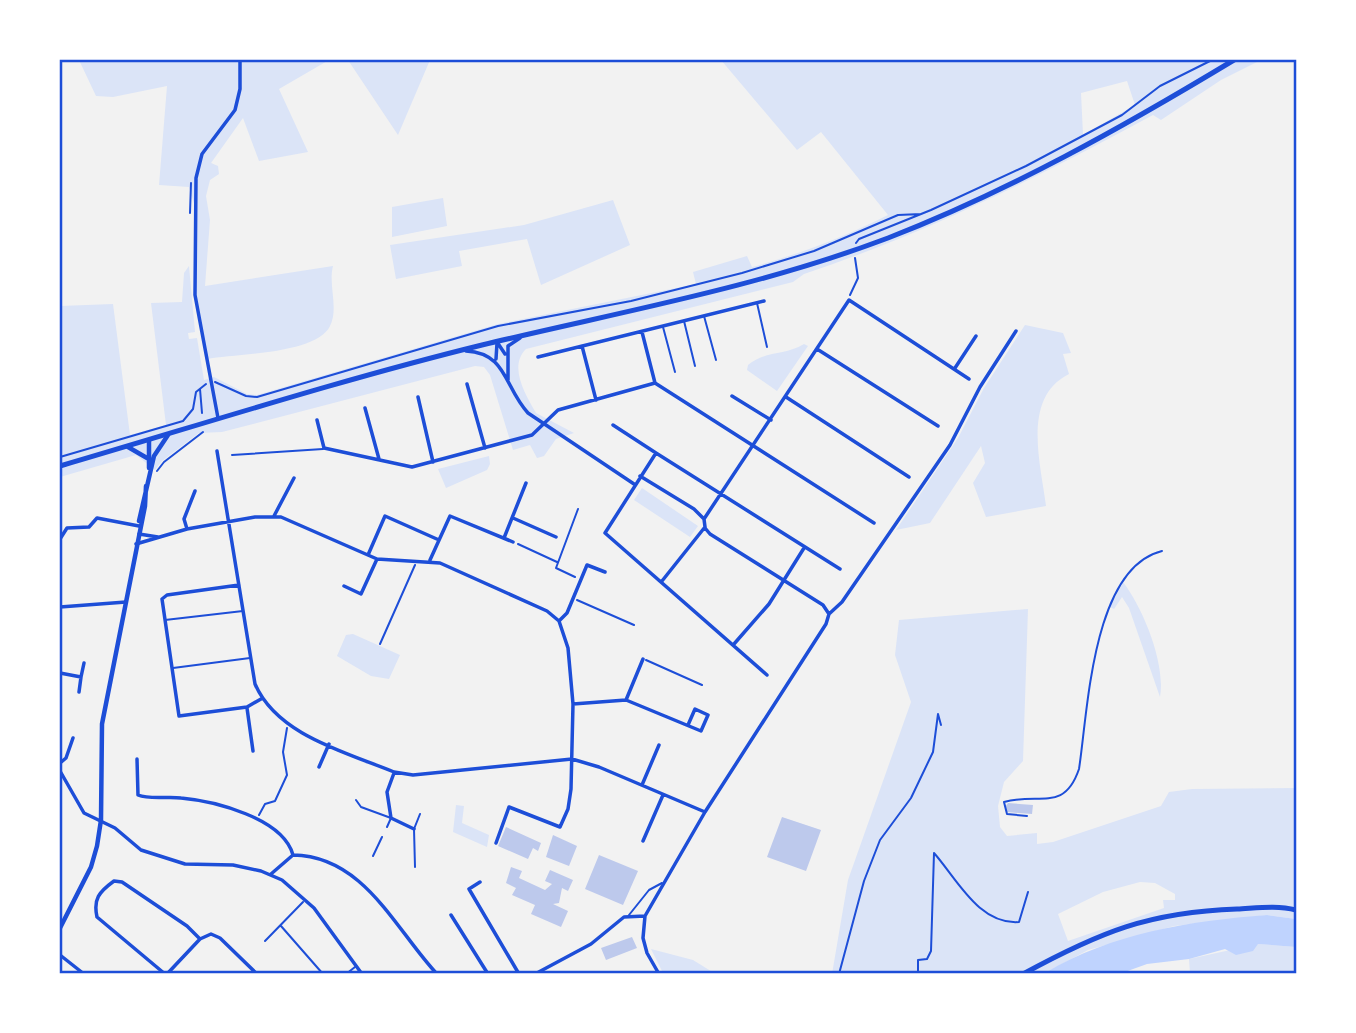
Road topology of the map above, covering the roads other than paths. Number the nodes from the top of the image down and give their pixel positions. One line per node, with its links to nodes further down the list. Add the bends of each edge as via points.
1 (240, 60): 33 (street, via 235,110 202,154 196,178 195,295)
2 (1234, 60): 10 (main road, via 1030,174 899,234 748,284)
3 (764, 301): 4 (street)
4 (757, 302): 5 (street); 14 (lane)
5 (704, 315): 6 (street); 18 (lane)
6 (684, 320): 7 (street); 21 (lane)
7 (663, 326): 9 (street); 23 (lane)
8 (1016, 331): 90 (street, via 950,445 842,603)
9 (642, 332): 13 (street); 26 (street)
10 (527, 335): 12 (main road); 19 (street, via 508,346)
11 (976, 336): 22 (street)
12 (497, 342): 16 (main road); 19 (street); 20 (street)
13 (582, 346): 17 (street); 31 (street)
14 (767, 346)
15 (817, 349): 22 (street, via 849,298); 30 (street); 38 (street)
16 (458, 351): 20 (street, via 483,353); 33 (main road)
17 (538, 357)
18 (716, 360)
19 (506, 361): 25 (street)
20 (497, 362): 25 (street)
21 (695, 366)
22 (955, 368): 24 (street)
23 (675, 372)
24 (969, 379)
25 (508, 382): 36 (street, via 520,404)
26 (655, 383): 31 (street); 41 (street)
27 (467, 384): 43 (street)
28 (732, 396): 35 (street)
29 (418, 397): 51 (street)
30 (786, 397): 35 (street); 55 (street)
31 (596, 400): 36 (street, via 556,410)
32 (365, 408): 49 (street)
33 (218, 420): 39 (main road)
34 (317, 420): 44 (street)
35 (771, 420): 41 (street)
36 (544, 424): 43 (street, via 532,435); 58 (street)
37 (613, 425): 46 (street)
38 (938, 426)
39 (167, 435): 40 (main road); 47 (street)
40 (150, 440): 42 (main road); 47 (street, via 156,447); 50 (street)
41 (754, 446): 60 (street); 65 (street)
42 (127, 447): 50 (street); 52 (main road)
43 (485, 448): 51 (street)
44 (324, 449): 48 (lane); 49 (street)
45 (217, 451): 64 (street)
46 (656, 453): 54 (street); 60 (street)
47 (154, 456): 53 (street)
48 (232, 456)
49 (379, 459): 51 (street, via 412,467)
50 (149, 460): 53 (street)
51 (433, 462)
52 (60, 466)
53 (149, 471): 66 (street)
54 (640, 476): 58 (street); 63 (street)
55 (909, 477)
56 (294, 478): 61 (street)
57 (526, 483): 62 (street)
58 (634, 484): 84 (street, via 605,533)
59 (195, 491): 68 (street, via 184,519)
60 (720, 495): 63 (street); 77 (street)
61 (274, 516): 64 (street); 78 (street)
62 (513, 518): 71 (street); 72 (street)
63 (704, 519): 67 (street)
64 (228, 522): 68 (street); 85 (street)
65 (874, 523)
66 (139, 526): 69 (street); 73 (street, via 97,518 89,527 67,528)
67 (705, 527): 83 (street); 84 (street)
68 (187, 529): 70 (street)
69 (138, 533): 70 (street); 76 (street)
70 (158, 537): 76 (street)
71 (556, 537)
72 (504, 538): 74 (street, via 450,516); 75 (street)
73 (60, 539)
74 (439, 540): 78 (street, via 385,516); 80 (street)
75 (513, 542)
76 (136, 544): 87 (street)
77 (804, 548): 81 (street); 83 (street)
78 (368, 555): 79 (street)
79 (377, 559): 80 (street); 86 (street, via 361,594)
80 (430, 561): 92 (street, via 523,599)
81 (840, 569)
82 (605, 572): 92 (street, via 587,565)
83 (784, 580): 90 (street); 93 (street)
84 (662, 581): 93 (street)
85 (239, 585): 89 (street); 91 (street, via 167,595 162,599)
86 (344, 586)
87 (126, 602): 88 (street); 124 (street, via 102,724)
88 (60, 607)
89 (244, 611): 91 (lane); 94 (street)
90 (829, 614): 121 (street, via 785,692)
91 (164, 620): 97 (street)
92 (559, 621): 105 (street, via 568,648)
93 (734, 644): 99 (street)
94 (250, 658): 97 (lane); 103 (street)
95 (643, 659): 101 (lane); 104 (street)
96 (84, 663): 100 (street)
97 (172, 668): 106 (street, via 178,716)
98 (60, 673): 100 (street)
99 (767, 675)
100 (81, 677): 102 (street)
101 (702, 685)
102 (79, 692)
103 (261, 699): 106 (street); 109 (street, via 288,725)
104 (626, 700): 105 (street); 107 (street)
105 (573, 704): 113 (street)
106 (247, 707): 111 (street)
107 (688, 725): 107 (street, via 695,709 708,715 701,731)
108 (73, 738): 114 (street)
109 (329, 744): 115 (street); 117 (street)
110 (659, 745): 118 (street)
111 (253, 751)
112 (137, 759): 130 (street, via 138,795 212,803 257,818 287,843)
113 (572, 759): 117 (street, via 413,775); 118 (street); 129 (street, via 562,826 509,807)
114 (60, 763)
115 (319, 767)
116 (60, 771): 124 (street, via 83,813)
117 (394, 772): 123 (street, via 387,792)
118 (642, 785): 119 (street)
119 (663, 794): 121 (street); 128 (street)
120 (356, 800): 123 (lane, via 360,807)
121 (705, 812): 135 (street)
122 (421, 814): 126 (lane)
123 (391, 818): 125 (lane); 126 (street)
124 (101, 820): 133 (street, via 161,859 233,865); 142 (street, via 91,867)
125 (387, 827)
126 (414, 828): 132 (lane)
127 (382, 836): 131 (lane)
128 (643, 841)
129 (496, 843)
130 (293, 855): 133 (street); 154 (street, via 329,864 368,889)
131 (373, 856)
132 (415, 867)
133 (271, 874): 136 (street)
134 (480, 882): 156 (street, via 469,889)
135 (663, 883): 139 (lane, via 649,890); 140 (street)
136 (305, 899): 141 (lane); 146 (street)
137 (1297, 910): 159 (main road, via 1220,909 1129,924)
138 (452, 915): 155 (street)
139 (629, 916): 140 (street); 147 (street)
140 (645, 916): 158 (street, via 647,953)
141 (282, 926): 144 (lane); 151 (lane)
142 (60, 928)
143 (200, 939): 148 (street); 148 (street, via 122,882 114,881 100,891 96,898 100,921); 150 (street, via 211,934 220,938)
144 (265, 942)
145 (60, 955): 149 (street)
146 (356, 966): 152 (lane); 153 (street)
147 (541, 972): 157 (street)
148 (169, 973)
149 (84, 974)
150 (257, 974)
151 (323, 974)
152 (346, 974)
153 (362, 974)
154 (437, 974)
155 (488, 974)
156 (519, 974)
157 (535, 974)
158 (659, 974)
159 (1023, 974)

